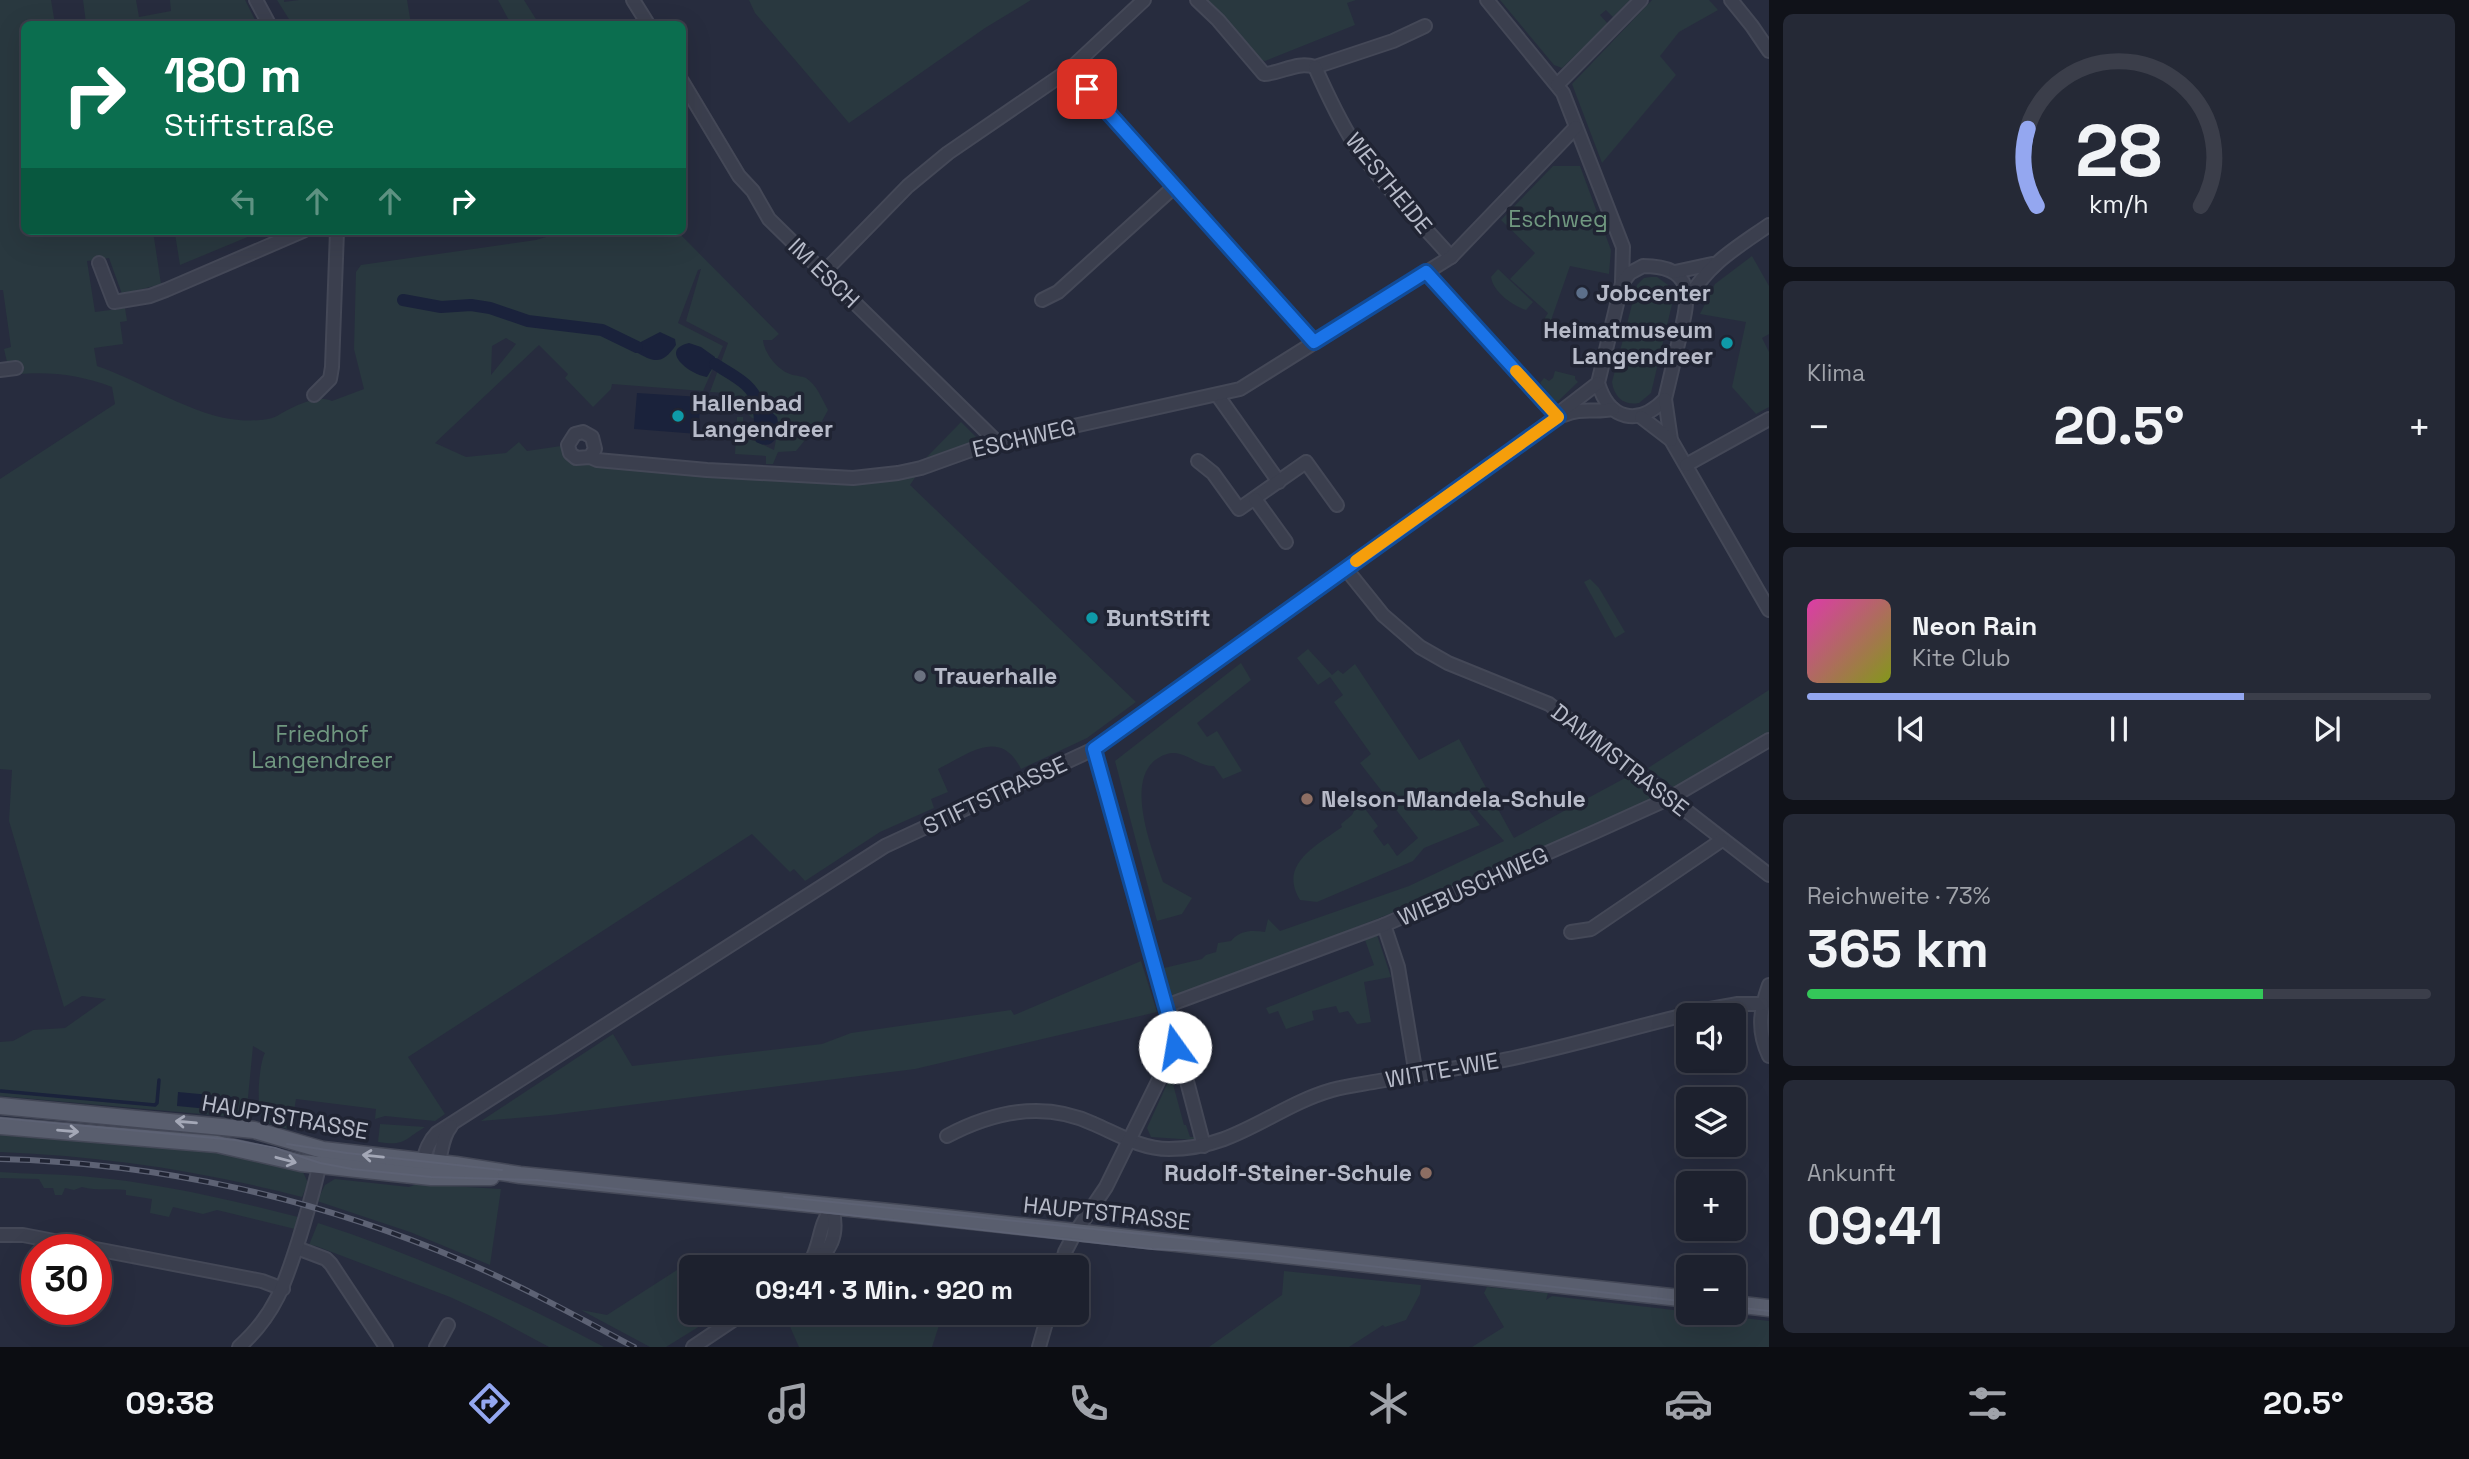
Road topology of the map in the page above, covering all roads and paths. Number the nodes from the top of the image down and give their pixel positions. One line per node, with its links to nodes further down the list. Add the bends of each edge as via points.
1 (256, 0): 8 (street)
2 (633, 0): 9 (street)
3 (1144, 0): 13 (street)
4 (1197, 0): 12 (street, via 1264,74 1294,65)
5 (1487, 0): 14 (street)
6 (1642, 0): 14 (street)
7 (1731, 0): 11 (street)
8 (267, 21)
9 (646, 21)
10 (1425, 26): 12 (street)
11 (1769, 51)
12 (1315, 67): 22 (street, WESTHEIDE, via 1354,143)
13 (1069, 70): 17 (street); 26 (street, via 948,153 908,186)
14 (1557, 85): 16 (street)
15 (686, 88): 26 (street, IM ESCH, via 769,219)
16 (1576, 127): 21 (street); 22 (street, ESCHWEG)
17 (1174, 187): 31 (street, via 1058,292); 32 (street)
18 (1769, 225): 24 (street)
19 (294, 235): 23 (street, via 150,296 114,302)
20 (337, 235): 36 (street, via 332,367 330,379)
21 (1623, 247): 25 (street); 29 (street)
22 (1451, 257): 27 (street, ESCHWEG)
23 (99, 263)
24 (1714, 264): 28 (street); 30 (street)
25 (1643, 266): 28 (street); 29 (street, via 1630,272)
26 (824, 272): 44 (street, IM ESCH)
27 (1426, 272): 32 (street, ESCHWEG); 40 (street)
28 (1675, 272): 30 (street)
29 (1622, 283): 35 (street)
30 (1688, 299): 38 (street)
31 (1042, 300)
32 (1314, 342): 37 (street, ESCHWEG, via 1240,389)
33 (16, 368): 34 (street)
34 (0, 370)
35 (1598, 383): 39 (street, via 1602,397); 40 (street, STIFTSTRASSE)
36 (314, 395)
37 (1218, 396): 44 (street, ESCHWEG); 48 (street)
38 (1665, 399): 41 (street); 43 (street)
39 (1613, 409): 40 (street, STIFTSTRASSE, via 1584,409); 41 (street, STIFTSTRASSE)
40 (1558, 417): 52 (street, STIFTSTRASSE)
41 (1641, 417): 43 (street)
42 (1769, 419): 47 (street)
43 (1671, 440): 47 (street)
44 (996, 441): 45 (street, ESCHWEG, via 921,468 844,479)
45 (590, 457): 45 (street, ESCHWEG, via 572,456 569,441 575,434 583,432 594,440)
46 (1198, 461): 49 (street, via 1213,473 1239,509)
47 (1686, 465): 53 (street)
48 (1279, 482): 49 (street); 50 (street, via 1306,462)
49 (1255, 499): 51 (street)
50 (1337, 505)
51 (1286, 542)
52 (1346, 569): 55 (street, STIFTSTRASSE); 56 (street, DAMMSTRASSE, via 1383,615 1420,647 1549,704)
53 (1769, 610)
54 (1769, 740): 56 (street, WIEBUSCHWEG)
55 (1094, 749): 63 (street); 73 (street, STIFTSTRASSE, via 885,846 441,1131 432,1139)
56 (1670, 798): 57 (street, DAMMSTRASSE); 59 (street, WIEBUSCHWEG)
57 (1722, 840): 58 (street, DAMMSTRASSE); 60 (street, via 1591,929)
58 (1769, 875)
59 (1384, 925): 63 (street, WIEBUSCHWEG); 66 (street, via 1398,967)
60 (1571, 932)
61 (1769, 985): 62 (street)
62 (1762, 1004): 65 (street, via 1762,1034); 66 (street, WITTE-WIE, via 1710,1009 1550,1050)
63 (1166, 1006): 64 (street)
64 (1174, 1052): 70 (street); 71 (street, via 1184,1070)
65 (1769, 1056)
66 (1416, 1075): 71 (street, WITTE-WIE, via 1321,1094)
67 (0, 1106): 72 (main road, HAUPTSTRASSE, one-way to 67, via 254,1130)
68 (0, 1126): 72 (main road, HAUPTSTRASSE, one-way to 72, via 216,1144 301,1163)
69 (947, 1136): 70 (street, WITTE-WIE, via 983,1119 1036,1111 1090,1122)
70 (1129, 1141): 71 (street, WITTE-WIE, via 1155,1148); 77 (street, via 1107,1187)
71 (1204, 1146)
72 (321, 1158): 73 (main road, HAUPTSTRASSE, one-way to 72); 75 (main road, HAUPTSTRASSE); 79 (street)
73 (431, 1162): 74 (main road, HAUPTSTRASSE); 75 (street)
74 (520, 1175): 75 (main road, HAUPTSTRASSE); 76 (main road, HAUPTSTRASSE)
75 (431, 1177)
76 (832, 1208): 77 (main road, HAUPTSTRASSE); 80 (street)
77 (1075, 1233): 81 (street); 83 (main road, HAUPTSTRASSE)
78 (0, 1235): 82 (street, via 23,1235 262,1281)
79 (296, 1248): 82 (street); 90 (street, via 331,1264)
80 (814, 1255)
81 (1064, 1255)
82 (283, 1289): 89 (street, via 267,1318)
83 (1676, 1297)
84 (1746, 1305): 85 (main road)
85 (1769, 1308)
86 (448, 1325): 91 (street)
87 (726, 1325): 92 (street)
88 (1045, 1325): 93 (street)
89 (239, 1347)
90 (386, 1347)
91 (436, 1347)
92 (693, 1347)
93 (1039, 1347)

